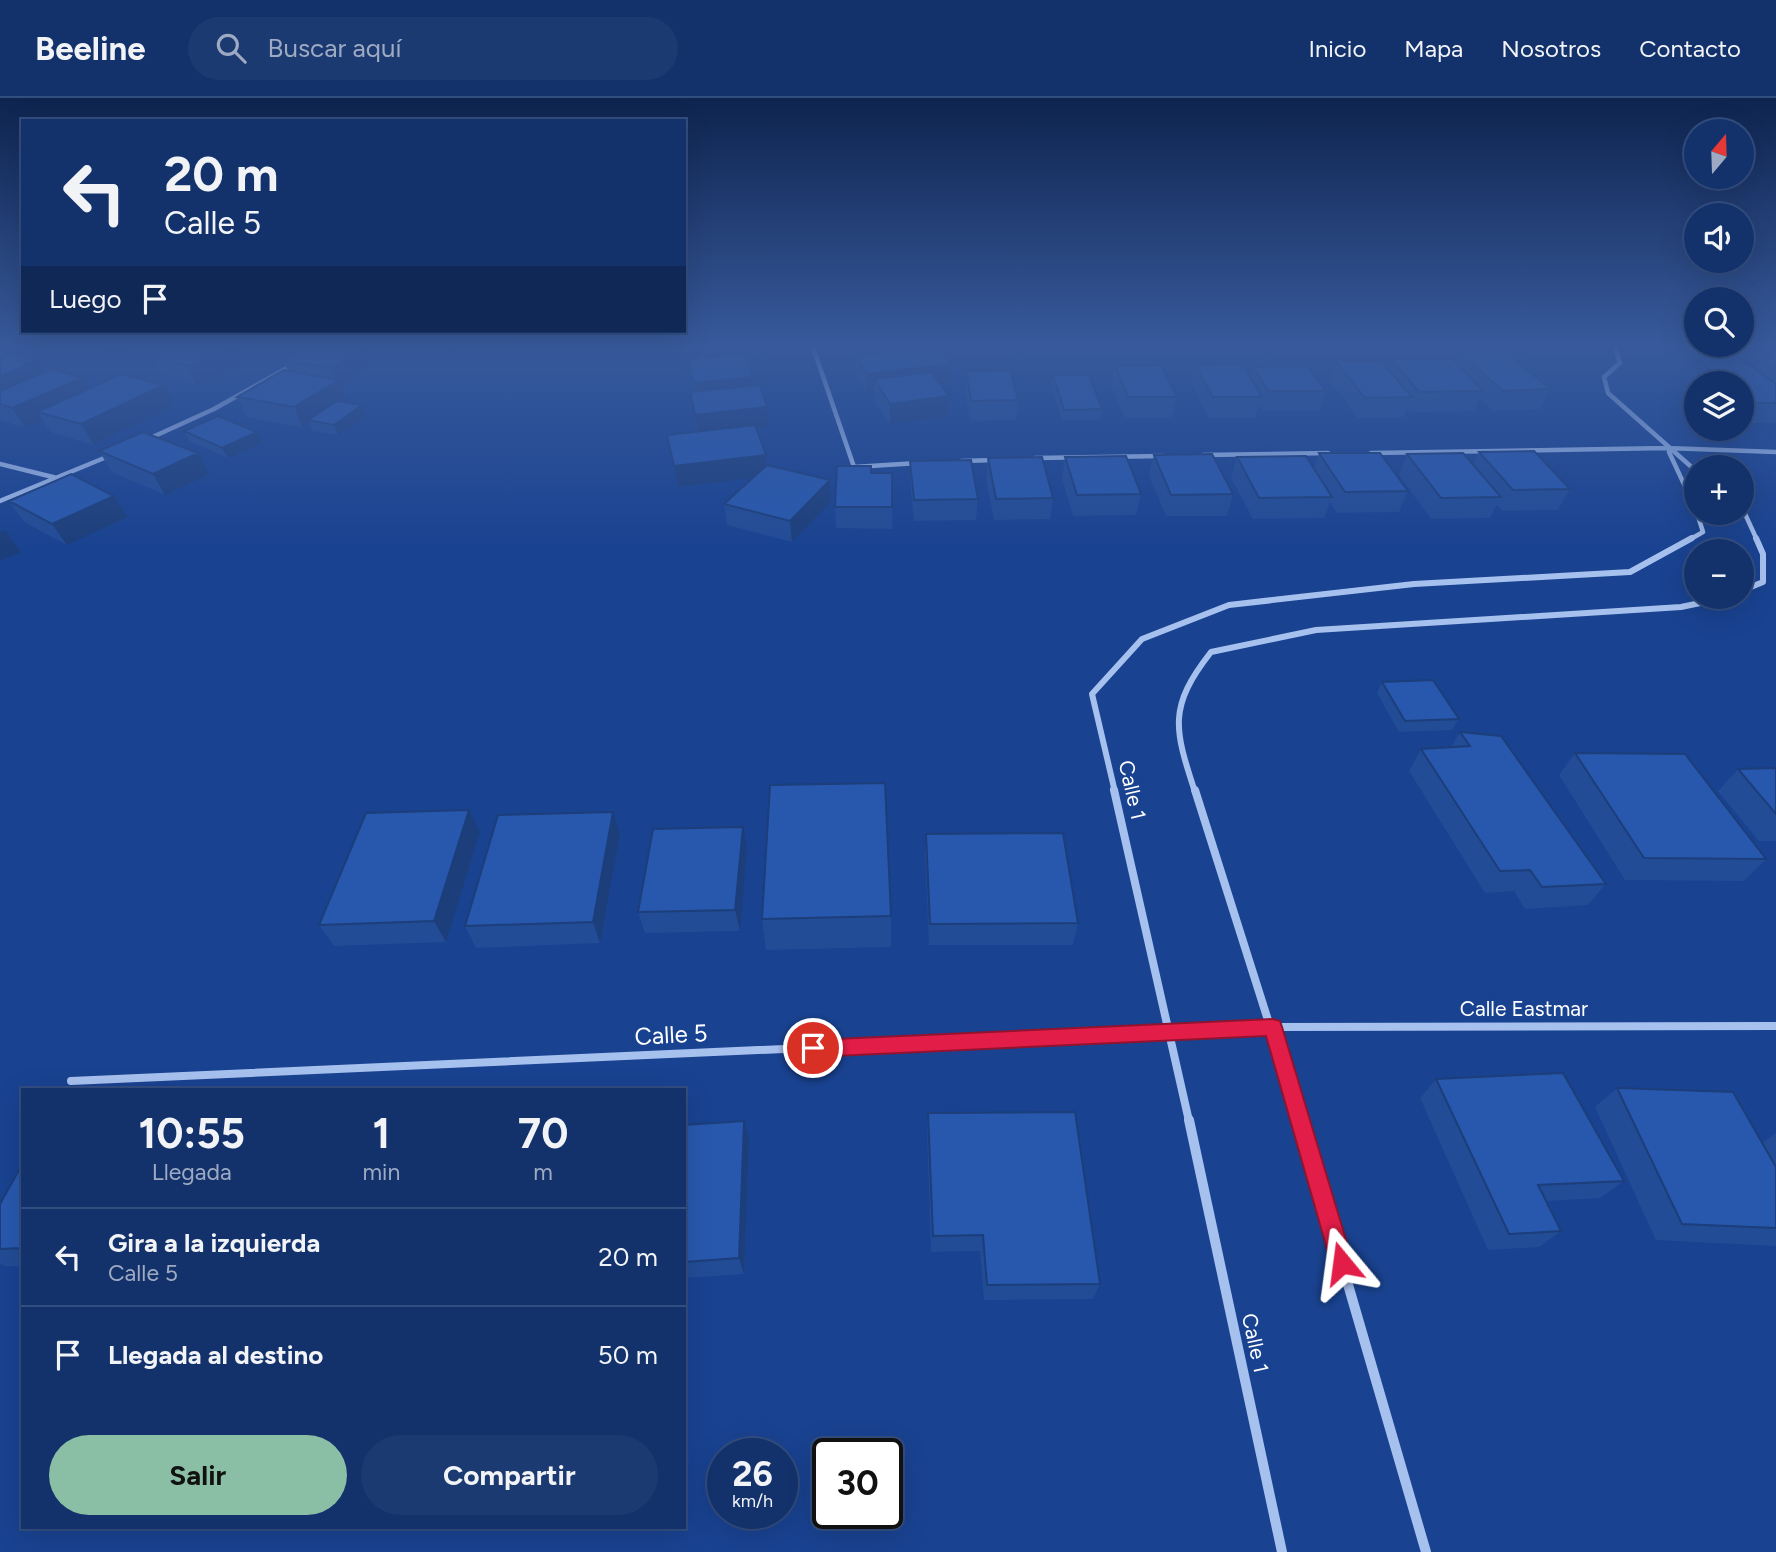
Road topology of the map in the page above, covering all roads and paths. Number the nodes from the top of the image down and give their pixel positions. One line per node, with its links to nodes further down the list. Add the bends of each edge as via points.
1 (201, 415): 4 (street)
2 (836, 415): 16 (street, via 854,467)
3 (1631, 415): 5 (street, Calle 1)
4 (142, 441)
5 (1667, 448): 7 (street); 9 (street); 15 (street, Calle 1); 19 (street, Calle 1)
6 (118, 452): 18 (street)
7 (1776, 452)
8 (1330, 453): 10 (street)
9 (1358, 453)
10 (1192, 455)
11 (1164, 456): 12 (street)
12 (1028, 458)
13 (1002, 460): 14 (street)
14 (949, 461)
15 (1684, 461)
16 (922, 462)
17 (0, 464): 18 (street)
18 (59, 479): 20 (street)
19 (1684, 485)
20 (0, 501)
21 (1701, 525): 27 (street, Calle 1, via 1703,532 1630,572 1414,584 1229,605 1142,639 1092,694)
22 (1750, 525): 23 (street, via 1763,554 1763,582)
23 (1754, 586)
24 (1684, 606): 26 (street, via 1316,630 1211,652 1183,687 1177,726)
25 (1776, 1026): 26 (street, Calle Eastmar)
26 (1273, 1027): 27 (street, Calle 5); 30 (street)
27 (1170, 1032): 28 (street, Calle 5); 29 (street, Calle 1)
28 (71, 1081)
29 (1282, 1552)
30 (1426, 1552)

